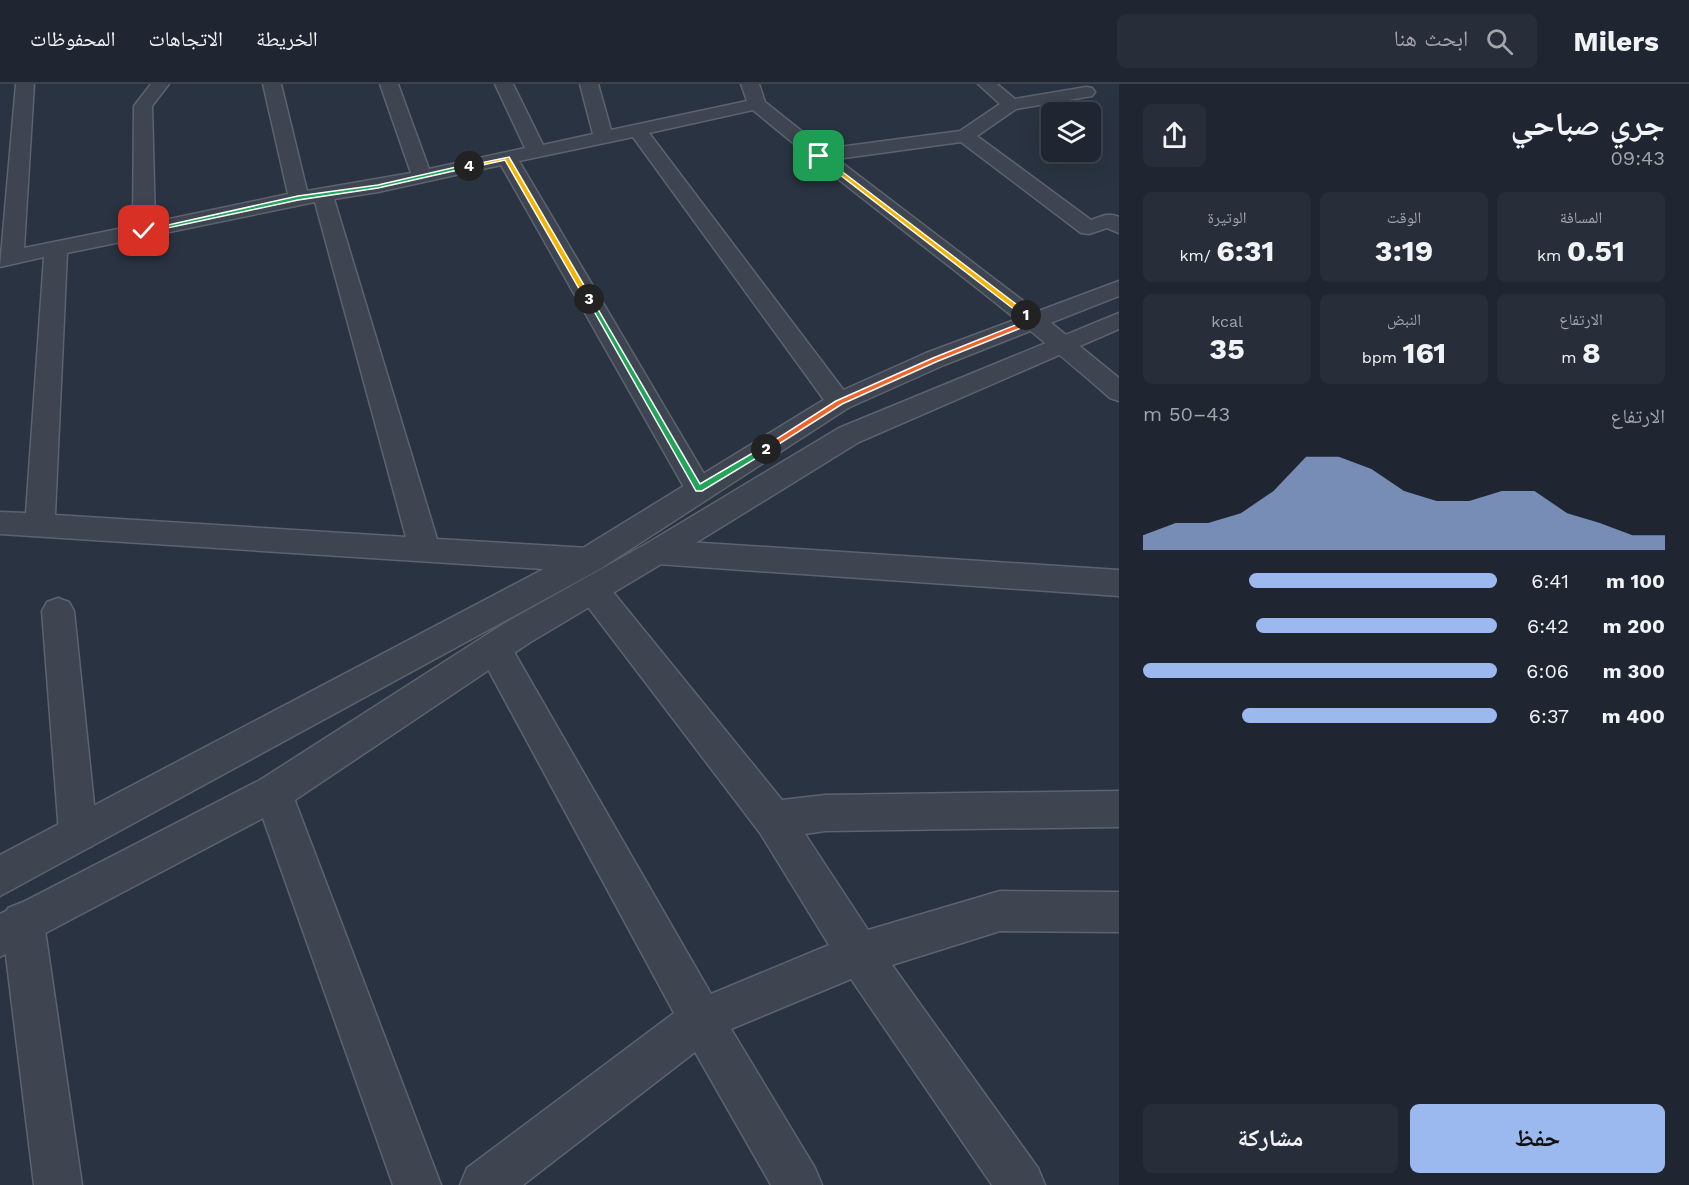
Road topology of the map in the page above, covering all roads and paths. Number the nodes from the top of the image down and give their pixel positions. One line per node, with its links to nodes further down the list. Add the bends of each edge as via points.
1 (25, 84): 23 (street)
2 (160, 84): 21 (street, via 143,106)
3 (272, 84): 19 (street)
4 (389, 84): 18 (street)
5 (504, 84): 15 (street)
6 (589, 84): 14 (street)
7 (750, 84): 10 (street)
8 (987, 84): 11 (street)
9 (1086, 92): 11 (street)
10 (757, 104): 12 (street); 16 (street)
11 (1011, 105): 13 (street)
12 (638, 131): 14 (street); 29 (street)
13 (965, 136): 16 (street); 20 (street, via 1089,228 1109,220)
14 (604, 138): 15 (street)
15 (536, 151): 17 (street)
16 (819, 156): 26 (street)
17 (507, 158): 18 (street); 30 (street)
18 (422, 176): 19 (street)
19 (311, 196): 21 (street); 33 (street)
20 (1119, 227)
21 (144, 231): 22 (street)
22 (56, 248): 23 (street); 32 (street)
23 (6, 259)
24 (1119, 288): 26 (street)
25 (1119, 320): 27 (street)
26 (1033, 321): 27 (street); 29 (street)
27 (1064, 343): 28 (street); 34 (street, via 849,435)
28 (1119, 392)
29 (839, 402): 30 (street)
30 (699, 489): 35 (street)
31 (0, 523): 32 (street)
32 (40, 526): 33 (street)
33 (425, 550): 35 (street)
34 (657, 552): 35 (street); 36 (street)
35 (591, 575): 38 (street); 41 (street); 42 (street)
36 (1119, 583)
37 (58, 611): 42 (street)
38 (494, 648): 39 (street); 47 (street)
39 (273, 793): 45 (street); 49 (street)
40 (1119, 809): 41 (street, via 825,813)
41 (774, 820): 46 (street)
42 (78, 832): 43 (street)
43 (0, 876)
44 (1119, 912): 46 (street, via 1000,911)
45 (12, 930): 48 (street)
46 (859, 954): 47 (street); 52 (street)
47 (701, 1020): 50 (street); 51 (street)
48 (58, 1185)
49 (417, 1185)
50 (484, 1185)
51 (798, 1185)
52 (1021, 1185)

